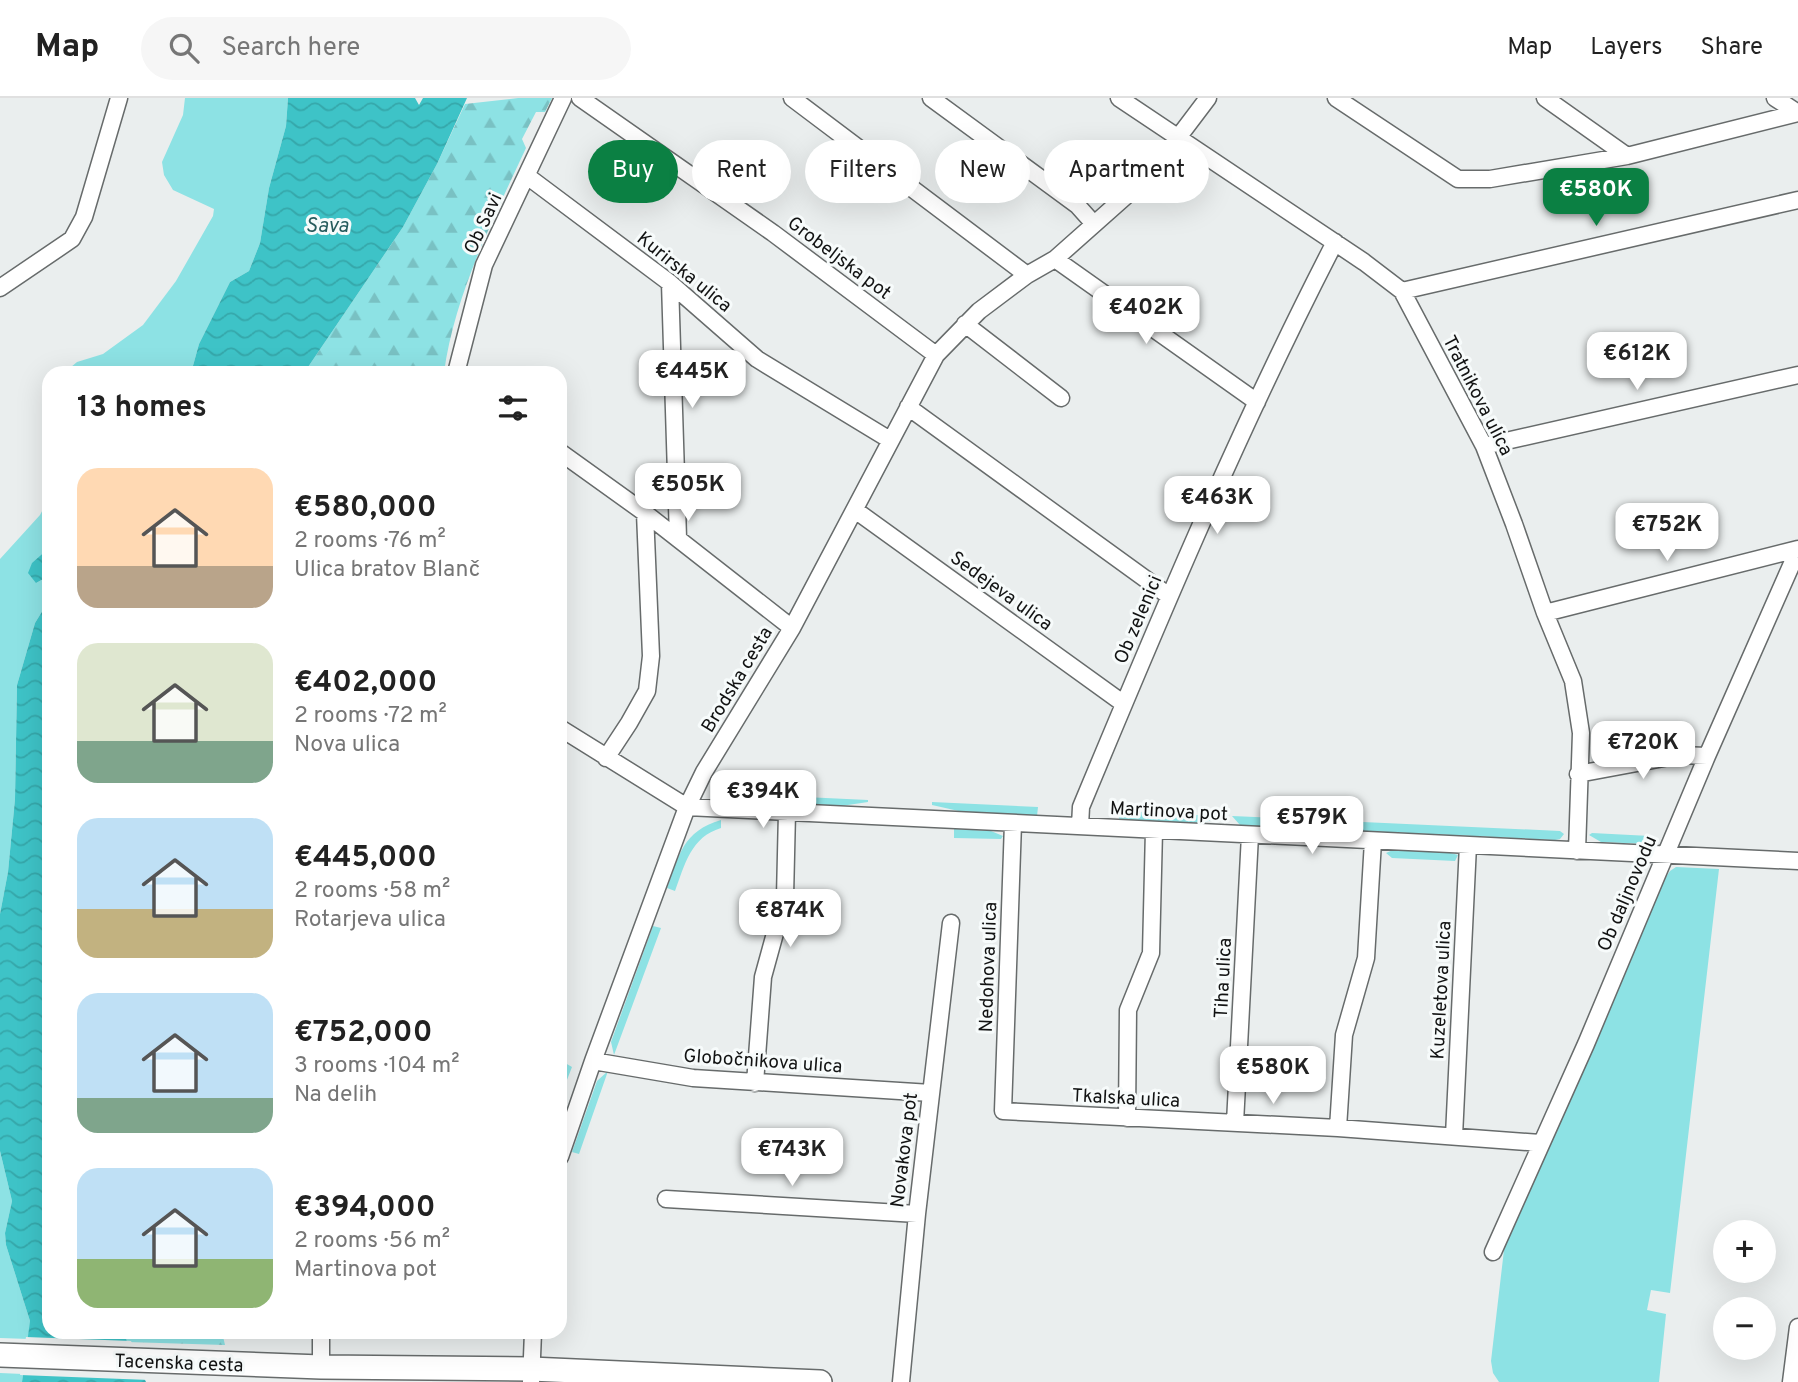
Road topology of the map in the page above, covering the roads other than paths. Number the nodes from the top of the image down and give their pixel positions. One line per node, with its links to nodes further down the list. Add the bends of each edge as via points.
1 (119, 98): 21 (street, via 84,217 72,239)
2 (563, 98): 14 (street, Ob Savi)
3 (580, 98): 24 (street, Grobeljska pot, via 773,233)
4 (792, 98): 19 (street)
5 (931, 98): 16 (street, via 1077,205)
6 (1119, 98): 12 (street, Tratnikova ulica)
7 (1208, 98): 12 (street, Brodska cesta)
8 (1336, 98): 13 (street, via 1458,179 1490,179)
9 (1545, 98): 13 (street)
10 (1775, 98): 11 (street)
11 (1798, 113): 13 (street)
12 (1177, 139): 16 (street, Brodska cesta, via 1135,188); 17 (street, Tratnikova ulica)
13 (1627, 156)
14 (527, 176): 20 (street, Kurirska ulica); 25 (street, Ob Savi, via 484,265)
15 (1798, 200): 22 (street)
16 (1094, 224): 18 (street, Brodska cesta)
17 (1335, 242): 22 (street, Tratnikova ulica); 28 (street, Ob zelenici)
18 (1055, 259): 19 (street, Brodska cesta); 28 (street)
19 (1027, 275): 23 (street, Brodska cesta)
20 (670, 282): 30 (street, Kurirska ulica, via 757,359); 35 (street)
21 (0, 288)
22 (1402, 291): 31 (street, Tratnikova ulica)
23 (965, 324): 24 (street, Brodska cesta); 27 (street)
24 (936, 355): 29 (street, Brodska cesta)
25 (458, 366)
26 (1798, 375): 31 (street)
27 (1061, 398)
28 (1257, 402): 37 (street, Ob zelenici)
29 (908, 407): 30 (street, Brodska cesta); 37 (street)
30 (891, 440): 33 (street, Brodska cesta)
31 (1484, 446): 38 (street, Tratnikova ulica)
32 (567, 457): 34 (street)
33 (855, 510): 39 (street, Brodska cesta); 40 (street, Sedejeva ulica)
34 (645, 513): 35 (street); 43 (street, via 651,656 647,691)
35 (678, 538): 39 (street)
36 (1798, 549): 38 (street); 42 (street, Ob daljnovodu)
37 (1170, 596): 40 (street, Ob zelenici)
38 (1545, 613): 44 (street, Tratnikova ulica, via 1573,681 1581,733)
39 (792, 628): 45 (street, Brodska cesta)
40 (1124, 704): 48 (street, Ob zelenici, via 1081,807)
41 (567, 733): 43 (street, Martinova pot)
42 (1707, 756): 44 (street, via 1680,755); 54 (street, Ob daljnovodu)
43 (606, 758): 45 (street, Martinova pot)
44 (1578, 774): 53 (street, Tratnikova ulica)
45 (687, 807): 46 (street, Martinova pot); 57 (street, Brodska cesta)
46 (787, 812): 47 (street, Martinova pot); 58 (street, via 785,897 763,977)
47 (1013, 823): 48 (street, Martinova pot); 60 (street, Nedohova ulica)
48 (1080, 827): 49 (street, Martinova pot)
49 (1154, 830): 50 (street, Martinova pot); 61 (street, via 1151,953 1128,1010)
50 (1250, 835): 51 (street, Martinova pot); 62 (street, Tiha ulica)
51 (1373, 841): 52 (street, Martinova pot); 63 (street, via 1366,958 1344,1035)
52 (1468, 845): 53 (street, Martinova pot); 64 (street, Kuzeletova ulica)
53 (1577, 850): 54 (street, Martinova pot)
54 (1665, 855): 55 (street, Martinova pot); 66 (street, Ob daljnovodu)
55 (1798, 862)
56 (951, 923): 59 (street, Novakova pot)
57 (593, 1061): 58 (street, Globočnikova ulica); 65 (street, Brodska cesta)
58 (755, 1083): 59 (street, Globočnikova ulica)
59 (931, 1093): 68 (street, Novakova pot)
60 (1003, 1111): 61 (street, Tkalska ulica)
61 (1127, 1118): 62 (street, Tkalska ulica)
62 (1235, 1123): 63 (street, Tkalska ulica)
63 (1338, 1128): 64 (street, Tkalska ulica)
64 (1454, 1136): 66 (street, Tkalska ulica)
65 (567, 1137)
66 (1541, 1143): 69 (street, Ob daljnovodu)
67 (666, 1199): 68 (street)
68 (916, 1214): 77 (street, Novakova pot)
69 (1493, 1252)
70 (1798, 1327): 78 (street)
71 (321, 1339): 74 (street)
72 (533, 1339): 75 (street)
73 (0, 1355): 74 (main road, Tacenska cesta)
74 (321, 1367): 75 (main road, Tacenska cesta)
75 (531, 1376): 76 (main road, Tacenska cesta)
76 (820, 1382)
77 (901, 1382)
78 (1791, 1382)

